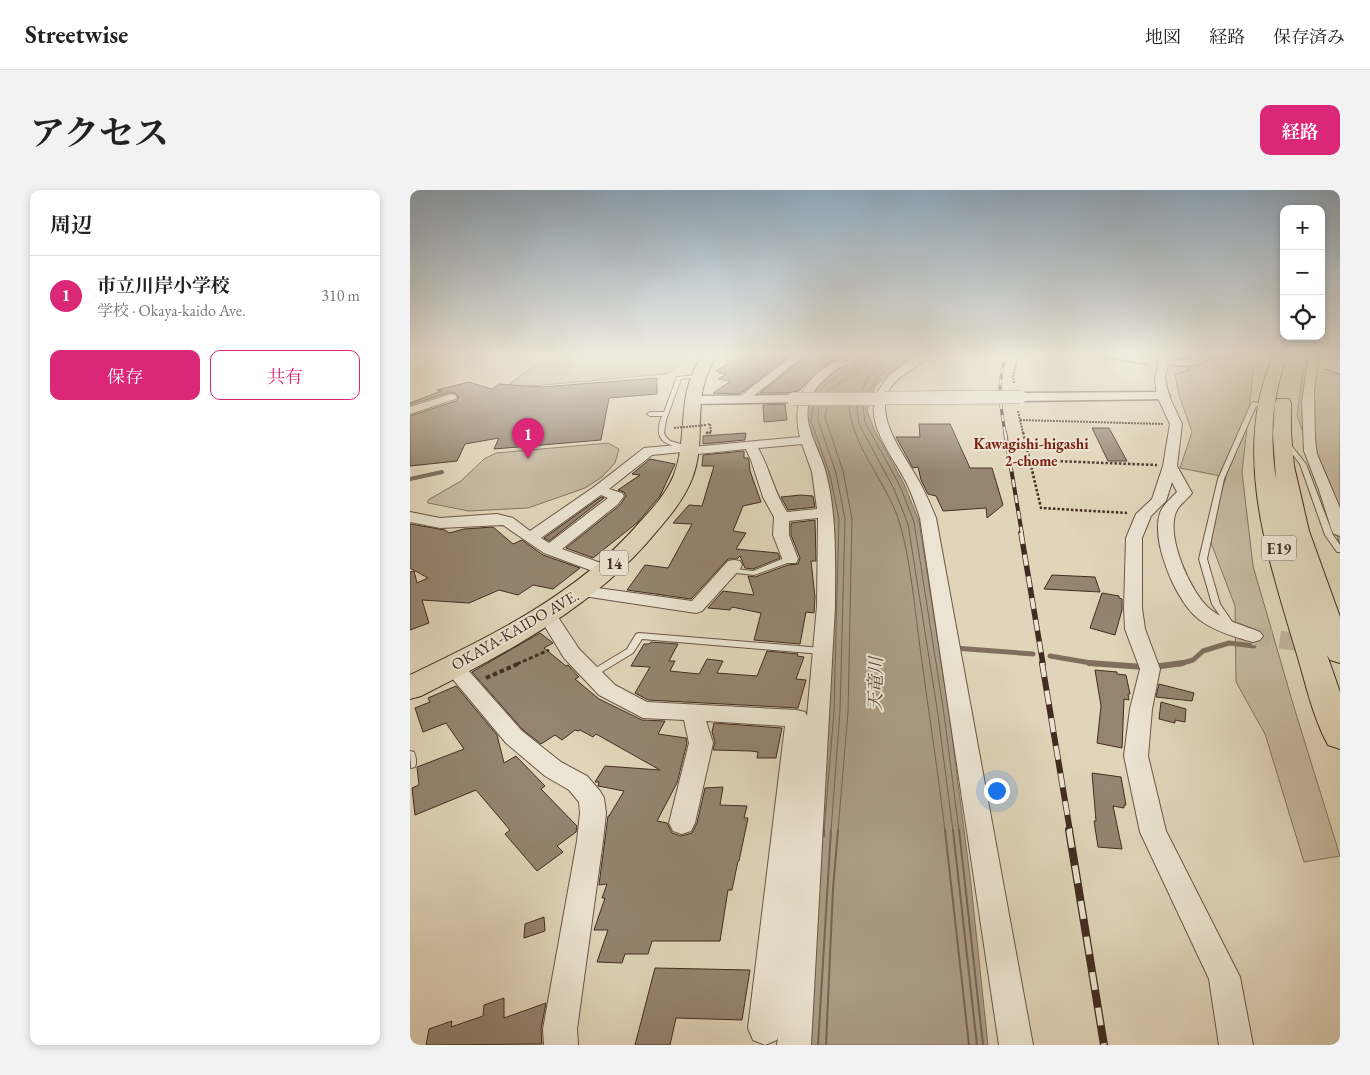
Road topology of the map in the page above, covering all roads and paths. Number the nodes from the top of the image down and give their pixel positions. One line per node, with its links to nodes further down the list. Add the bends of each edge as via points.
1 (673, 394): 18 (lane)
2 (694, 394): 13 (main road, OKAYA-KAIDO AVE. / 14)
3 (750, 394): 12 (street)
4 (807, 394): 23 (street, via 801,407 801,419)
5 (882, 394): 11 (street)
6 (1268, 394): 15 (main road, E19)
7 (1284, 394): 22 (main road, E19)
8 (1308, 394): 33 (street, via 1310,452)
9 (1164, 396): 14 (street); 20 (street)
10 (451, 397): 16 (street)
11 (880, 398): 12 (street, bridge); 14 (street, bridge); 56 (street, via 879,416 928,518)
12 (743, 399): 13 (street)
13 (694, 400): 24 (main road, OKAYA-KAIDO AVE. / 14)
14 (1019, 403): 19 (path)
15 (1266, 406): 42 (lane, via 1254,404 1221,479 1203,559 1216,604); 51 (main road, E19, via 1263,429 1265,462 1277,538 1295,605)
16 (410, 411)
17 (650, 414): 18 (lane)
18 (664, 414): 24 (lane, via 662,435 665,441 671,445)
19 (1020, 420): 20 (path); 26 (path)
20 (1176, 424): 27 (street)
21 (707, 426): 24 (path, bridge)
22 (1283, 439): 36 (lane, via 1303,464 1329,535); 46 (main road, E19, via 1290,495 1301,542)
23 (807, 440): 25 (street); 29 (street, via 819,472)
24 (684, 443): 25 (street); 28 (street, via 649,451); 39 (main road, OKAYA-KAIDO AVE. / 14, via 685,471 666,507 645,534)
25 (750, 444): 32 (street, via 770,497)
26 (1028, 460): 27 (path); 30 (path, via 1041,508)
27 (1170, 466): 30 (street, via 1159,501); 42 (street, via 1185,493 1168,512 1166,522 1165,532 1174,564 1196,607 1215,621)
28 (599, 490): 34 (street); 35 (street, via 617,496)
29 (825, 513): 32 (street); 45 (street, via 827,546)
30 (1144, 514): 57 (street, via 1134,538 1133,608 1135,629 1150,669 1141,709 1136,756 1154,832 1224,976)
31 (410, 517): 34 (street, via 440,523 497,519 508,522)
32 (782, 517): 37 (street, via 781,535)
33 (1340, 531)
34 (530, 538): 35 (street)
35 (550, 550): 39 (street)
36 (1340, 550)
37 (790, 559): 38 (lane, via 754,573)
38 (731, 568): 40 (street, via 696,607)
39 (606, 571): 40 (main road, OKAYA-KAIDO AVE. / 14)
40 (583, 591): 41 (main road, OKAYA-KAIDO AVE. / 14)
41 (547, 614): 44 (street); 48 (main road, OKAYA-KAIDO AVE. / 14)
42 (1231, 626): 43 (street)
43 (1253, 636)
44 (566, 642): 47 (street, via 571,653); 48 (path)
45 (822, 651): 47 (lane, via 639,636 630,651); 55 (street)
46 (1340, 653)
47 (592, 674): 50 (street, via 606,690 643,710)
48 (461, 676): 49 (main road, OKAYA-KAIDO AVE. / 14); 54 (street, via 514,737 553,769 578,783 591,798 590,842 560,1029)
49 (410, 688)
50 (693, 714): 52 (street, via 701,743); 53 (street, via 797,718)
51 (1340, 736)
52 (682, 823)
53 (765, 1028)
54 (561, 1045)
55 (794, 1045)
56 (1016, 1045)
57 (1236, 1045)

